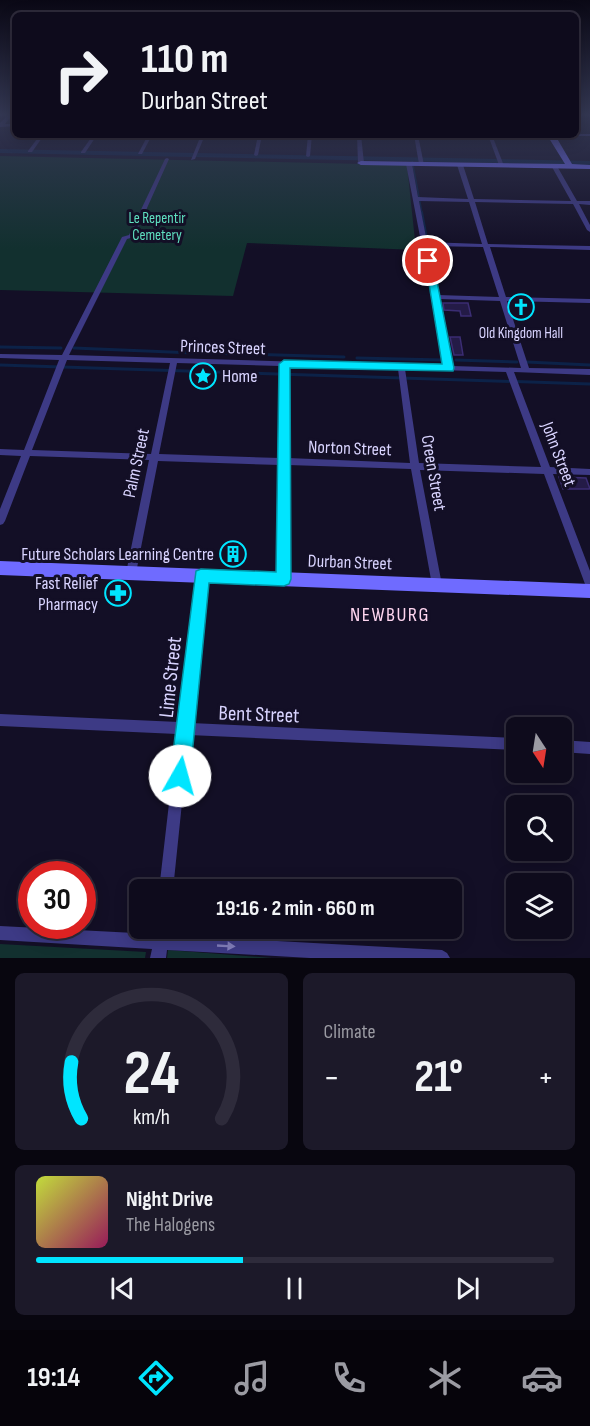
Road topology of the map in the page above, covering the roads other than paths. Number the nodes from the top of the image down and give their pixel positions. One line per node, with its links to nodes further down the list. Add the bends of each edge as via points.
1 (167, 159): 25 (street, via 131,237 125,237)
2 (361, 160): 7 (street)
3 (500, 160): 6 (street)
4 (565, 160): 8 (street)
5 (422, 161): 7 (street); 9 (street)
6 (501, 163): 9 (street); 10 (street)
7 (409, 164): 12 (street)
8 (568, 164): 10 (street); 11 (street)
9 (460, 165): 13 (street)
10 (555, 167): 14 (street)
11 (590, 167)
12 (416, 199): 13 (street); 17 (street)
13 (472, 200): 14 (street); 18 (street)
14 (575, 202): 15 (street); 16 (street)
15 (590, 203)
16 (590, 230)
17 (425, 244): 18 (street); 20 (street)
18 (486, 245): 19 (street); 21 (street)
19 (590, 248)
20 (435, 297): 21 (street); 26 (street)
21 (503, 299): 22 (street); 29 (street)
22 (590, 301)
23 (0, 356): 25 (street, Princes Street)
24 (174, 363): 25 (street, Princes Street); 27 (street, Princes Street); 34 (street, Palm Street)
25 (62, 364): 33 (street)
26 (449, 368): 28 (street, Princes Street); 31 (street, Princes Street)
27 (284, 370): 31 (street, Princes Street); 35 (street)
28 (509, 370): 29 (street, Princes Street); 37 (street, John Street)
29 (526, 370): 30 (street, Princes Street)
30 (590, 372)
31 (401, 374): 36 (street, Creen Street)
32 (0, 452): 33 (street, Norton Street)
33 (26, 453): 34 (street, Norton Street); 39 (street)
34 (153, 457): 35 (street, Norton Street); 41 (street, Palm Street)
35 (285, 462): 36 (street, Norton Street); 43 (street)
36 (415, 467): 37 (street, Norton Street); 45 (street, Creen Street)
37 (548, 471): 38 (street, Norton Street); 44 (street, John Street)
38 (590, 472)
39 (0, 520)
40 (0, 568): 41 (street, Durban Street)
41 (131, 573): 42 (street, Durban Street)
42 (201, 576): 43 (street, Durban Street); 48 (street, Lime Street)
43 (284, 579): 45 (street, Durban Street)
44 (590, 584)
45 (437, 585): 46 (street, Durban Street)
46 (590, 591)
47 (0, 720): 48 (street, Bent Street)
48 (186, 730): 49 (street, Bent Street); 52 (street, Lime Street)
49 (506, 744)
50 (572, 747): 51 (street)
51 (590, 748)
52 (167, 879)
53 (0, 933): 54 (street)
54 (129, 935)
55 (160, 939): 57 (street)
56 (210, 939): 58 (street, one-way to 58)
57 (158, 958)
58 (442, 958)

